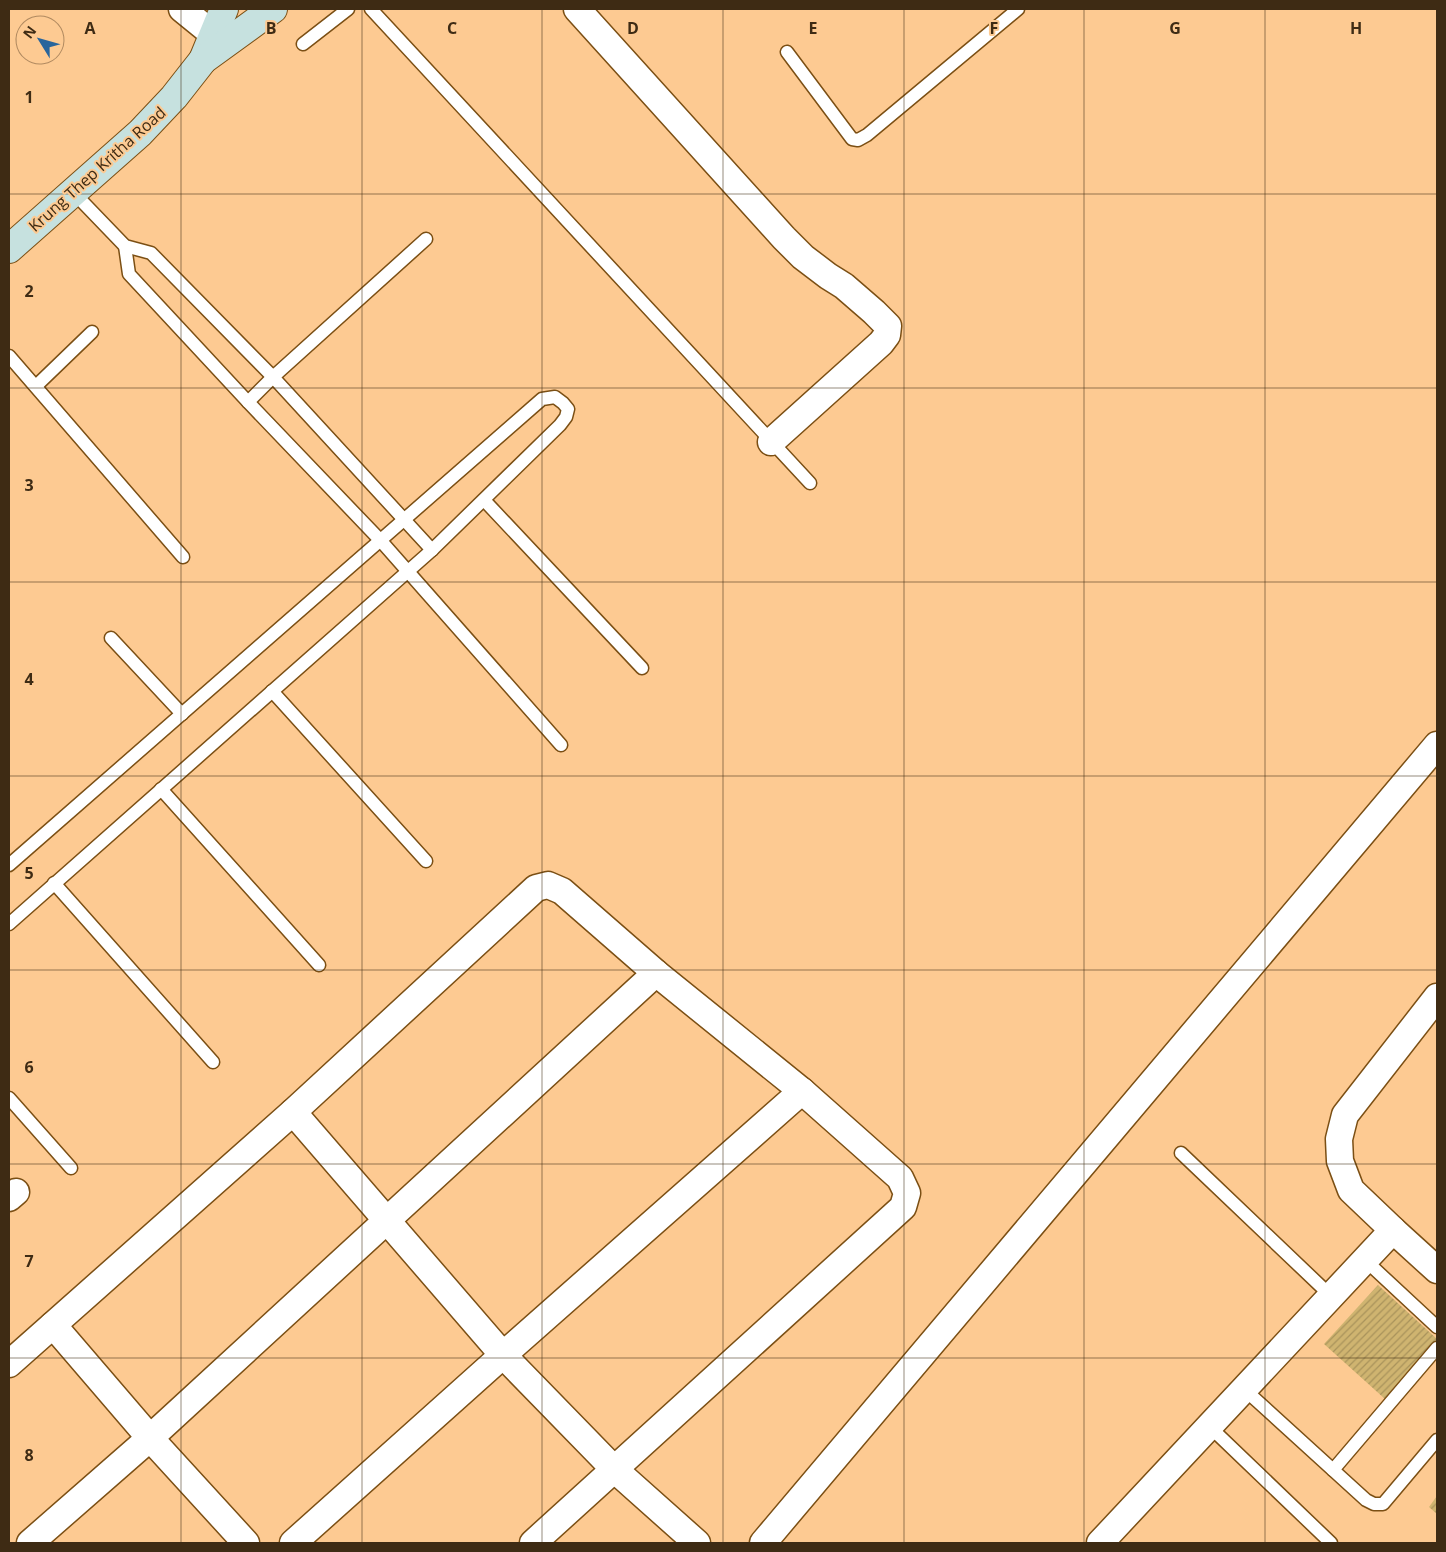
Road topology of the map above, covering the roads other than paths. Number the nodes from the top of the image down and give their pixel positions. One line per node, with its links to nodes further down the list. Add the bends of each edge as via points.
1 (182, 9): 8 (street)
2 (224, 9): 8 (main road)
3 (273, 9): 11 (main road, Krung Thep Kritha Road)
4 (348, 9): 9 (lane)
5 (371, 9): 21 (lane)
6 (577, 9): 21 (street, via 784,238 888,326 887,335 881,343)
7 (1018, 9): 10 (lane, via 867,136 858,140 852,139)
8 (214, 35): 11 (main road)
9 (303, 44)
10 (787, 52)
11 (203, 60): 12 (main road, Krung Thep Kritha Road, via 140,133)
12 (73, 192): 14 (lane); 15 (main road, Krung Thep Kritha Road)
13 (426, 239): 18 (lane)
14 (125, 246): 18 (lane, via 151,253); 20 (lane, via 129,274)
15 (9, 248)
16 (92, 332): 19 (lane)
17 (9, 356): 19 (lane)
18 (273, 377): 20 (lane); 24 (lane)
19 (36, 386): 27 (lane)
20 (248, 402): 25 (lane)
21 (771, 442): 22 (lane)
22 (810, 483)
23 (484, 500): 24 (lane, via 566,417 568,409 555,397 542,399); 26 (lane); 30 (lane)
24 (405, 520): 25 (lane); 26 (lane)
25 (381, 541): 28 (lane); 32 (lane)
26 (432, 550): 28 (lane)
27 (183, 556)
28 (408, 571): 31 (lane); 34 (lane)
29 (111, 638): 32 (lane)
30 (642, 668)
31 (272, 691): 35 (lane); 36 (lane)
32 (182, 714): 37 (lane)
33 (1437, 745): 70 (street)
34 (561, 746)
35 (161, 789): 38 (lane); 40 (lane)
36 (426, 861)
37 (9, 865)
38 (54, 884): 39 (lane); 43 (lane)
39 (9, 924)
40 (319, 965)
41 (656, 973): 44 (street); 46 (street, via 562,891 548,885 536,888); 49 (street)
42 (1437, 998): 50 (street, via 1345,1115 1339,1139 1340,1161 1351,1190)
43 (213, 1062)
44 (802, 1091): 57 (street); 63 (street, via 900,1178 907,1193 904,1207)
45 (9, 1098): 48 (lane)
46 (293, 1112): 49 (street); 54 (street)
47 (1181, 1153): 53 (lane)
48 (71, 1168)
49 (387, 1219): 57 (street); 61 (street)
50 (1393, 1230): 51 (street); 52 (street)
51 (1365, 1260): 53 (street); 55 (lane)
52 (1437, 1270)
53 (1331, 1296): 59 (street)
54 (53, 1325): 58 (street); 61 (street)
55 (1437, 1328)
56 (1437, 1348): 64 (lane)
57 (503, 1355): 63 (street); 67 (street)
58 (9, 1364)
59 (1244, 1389): 60 (street); 64 (lane)
60 (1209, 1426): 71 (street); 72 (lane)
61 (150, 1438): 65 (street); 66 (street)
62 (1437, 1440): 64 (lane, via 1383,1504 1366,1500)
63 (614, 1469): 68 (street); 69 (street)
64 (1333, 1470)
65 (30, 1543)
66 (246, 1543)
67 (293, 1543)
68 (533, 1543)
69 (697, 1543)
70 (763, 1543)
71 (1100, 1543)
72 (1331, 1543)

